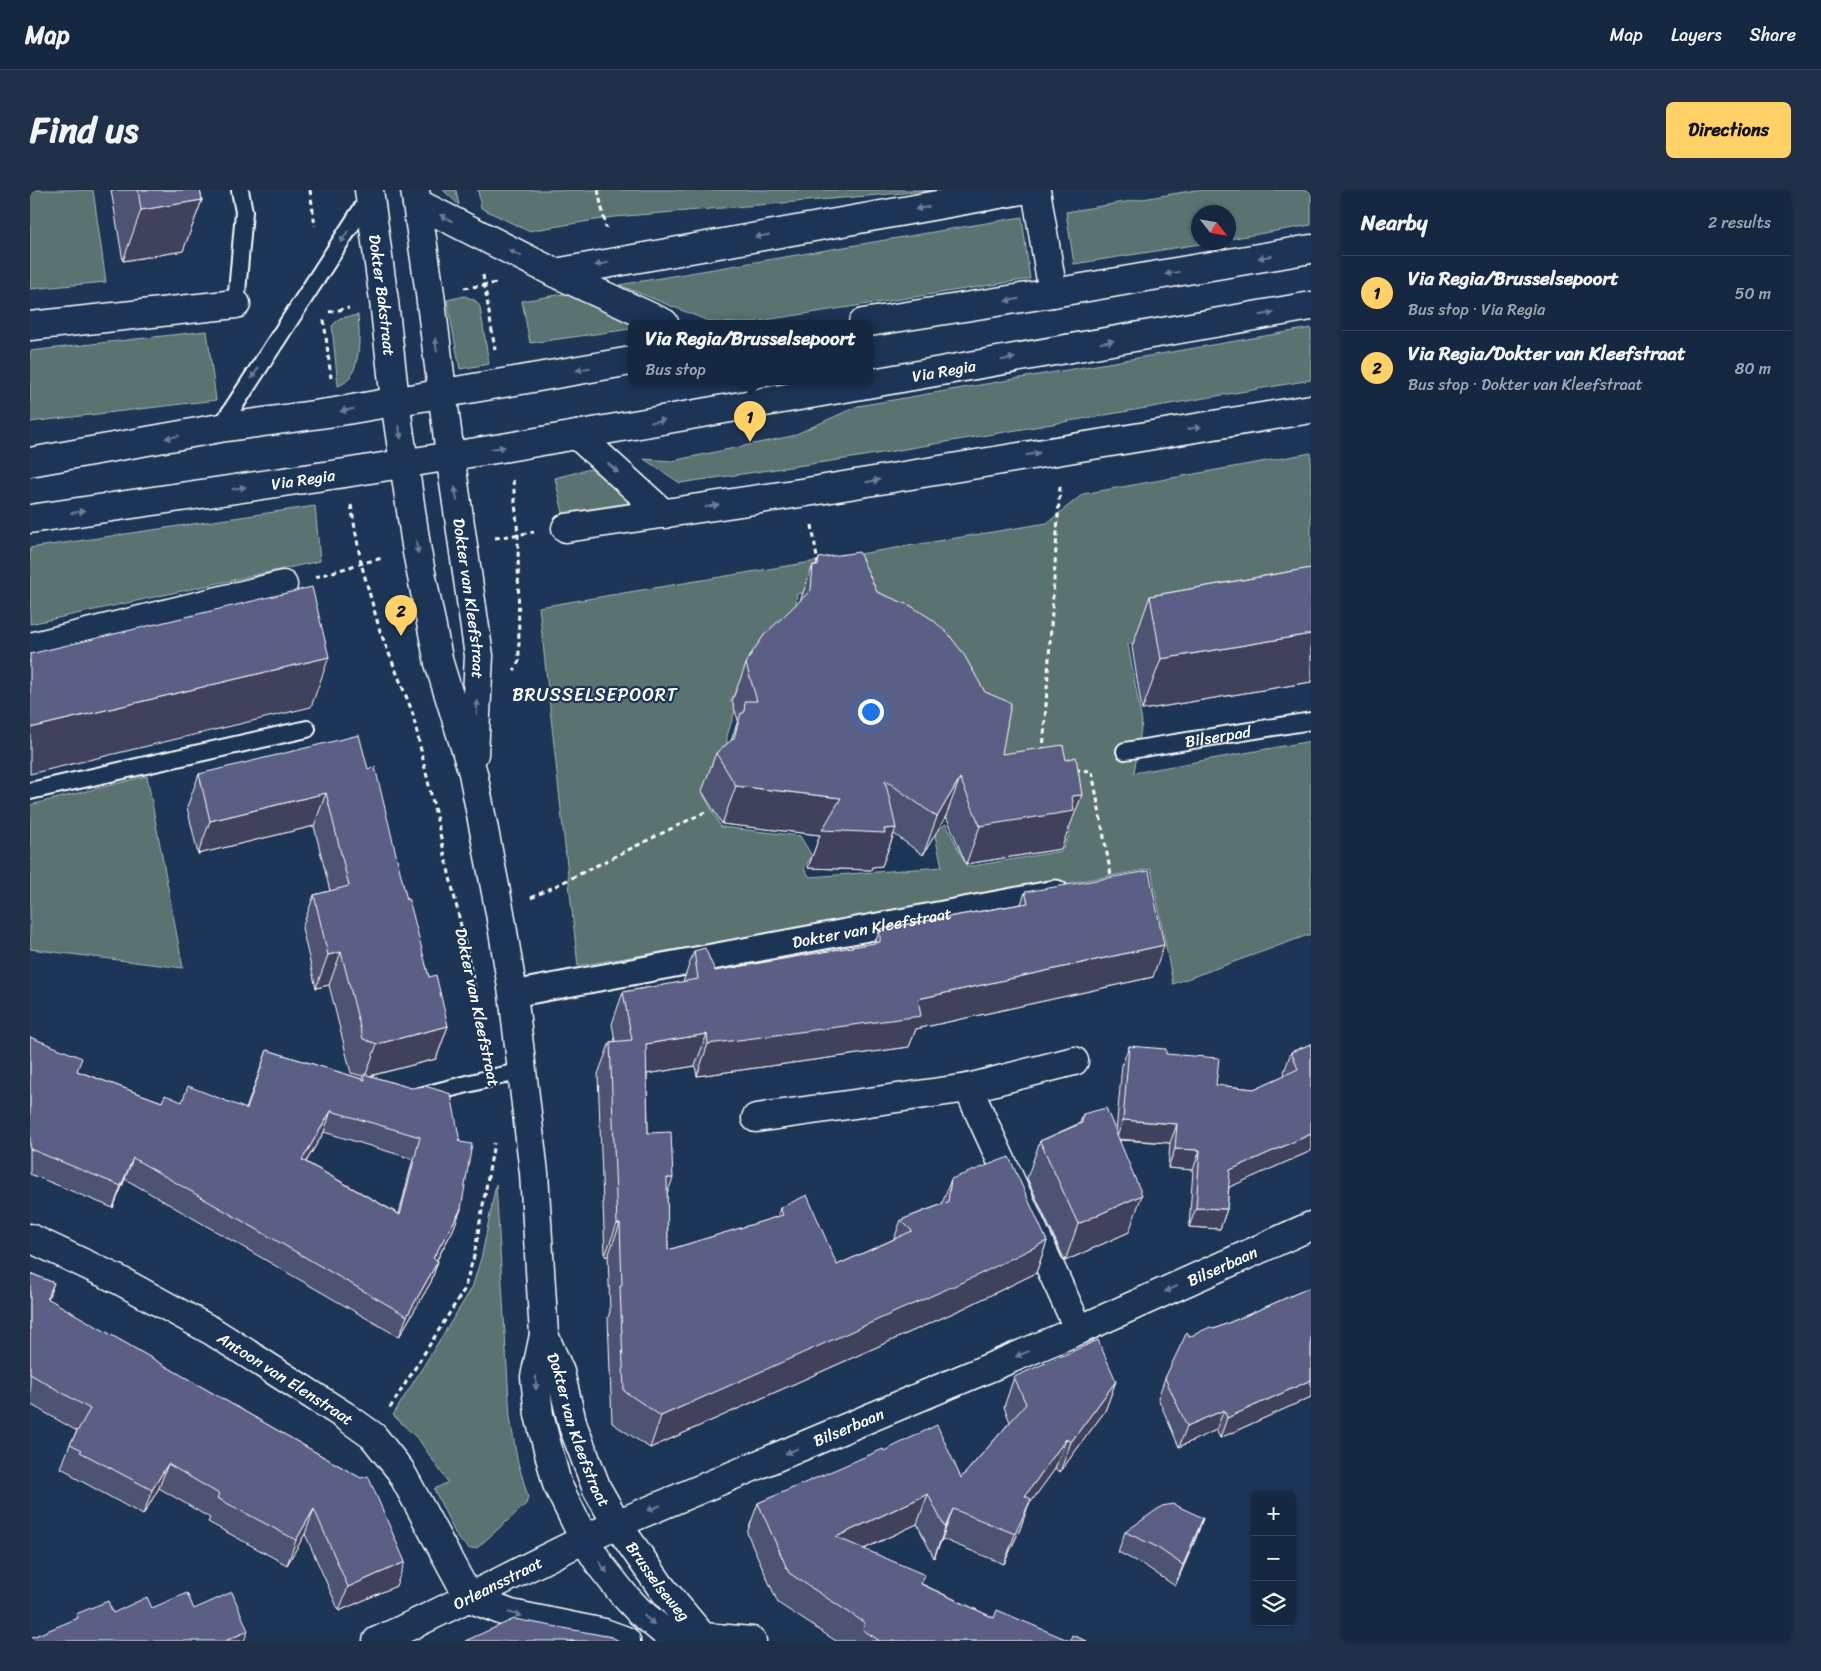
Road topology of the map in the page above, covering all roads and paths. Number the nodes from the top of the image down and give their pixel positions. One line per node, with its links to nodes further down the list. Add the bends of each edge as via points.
1 (240, 190): 11 (lane, via 244,212)
2 (598, 190): 8 (path)
3 (1022, 190): 8 (street, one-way to 8)
4 (1036, 190): 10 (street)
5 (370, 193): 20 (street, Dokter Bakstraat); 22 (lane, one-way to 22)
6 (416, 196): 9 (street, one-way to 6); 19 (street, one-way to 6)
7 (1311, 249): 10 (street, one-way to 10)
8 (613, 262): 9 (street, one-way to 9)
9 (555, 273): 13 (street)
10 (1052, 293): 14 (street, one-way to 14)
11 (236, 304): 15 (street)
12 (1311, 306): 17 (street, Via Regia, one-way to 12)
13 (657, 320)
14 (873, 321)
15 (30, 326)
16 (628, 362): 19 (street, one-way to 19)
17 (873, 383)
18 (861, 385): 23 (street, Via Regia, one-way to 18)
19 (442, 393): 20 (street); 25 (street, Dokter van Kleefstraat)
20 (395, 401): 22 (street, one-way to 22); 27 (street, Dokter Bakstraat, one-way to 27)
21 (1311, 409): 24 (street, one-way to 21)
22 (220, 428): 26 (street, one-way to 26)
23 (577, 435): 25 (street, Via Regia, one-way to 23); 29 (street, one-way to 29)
24 (1062, 449): 28 (street, one-way to 24); 38 (path)
25 (450, 455): 27 (street, Via Regia); 40 (street, Dokter van Kleefstraat, one-way to 25, via 480,656)
26 (30, 462)
27 (404, 464): 30 (street, Via Regia, one-way to 27); 40 (street, Dokter van Kleefstraat, one-way to 40, via 439,663)
28 (808, 492): 29 (street, one-way to 28); 32 (path)
29 (664, 514): 31 (street)
30 (30, 519)
31 (566, 528)
32 (819, 574)
33 (283, 586): 34 (street); 45 (path, Dokter van Kleefstraat, via 361,563 380,631 412,711)
34 (30, 646)
35 (1311, 721): 37 (lane, Bilserpad)
36 (307, 729): 41 (lane)
37 (1125, 751)
38 (1042, 759)
39 (1067, 770): 43 (path, via 1092,772)
40 (473, 773): 44 (street, Dokter van Kleefstraat)
41 (30, 791)
42 (705, 812): 44 (path)
43 (1113, 882): 46 (street, Dokter van Kleefstraat)
44 (500, 913): 46 (street, Dokter van Kleefstraat)
45 (475, 990)
46 (512, 994): 48 (street, Dokter van Kleefstraat)
47 (1074, 1061): 49 (street)
48 (523, 1072): 50 (lane); 56 (street, Dokter van Kleefstraat, via 534,1173)
49 (968, 1088): 51 (street); 55 (street)
50 (406, 1100)
51 (756, 1118)
52 (495, 1137): 57 (path, via 474,1256 464,1290)
53 (1311, 1226): 55 (street, Bilserbaan, one-way to 55)
54 (30, 1238): 57 (street, Antoon van Elenstraat, via 119,1280 212,1331)
55 (1079, 1330): 58 (street, Bilserbaan, one-way to 58)
56 (544, 1335): 58 (street, Dokter van Kleefstraat, via 560,1372 591,1476); 59 (street, Dokter van Kleefstraat, one-way to 59, via 535,1377 539,1415 557,1484)
57 (373, 1436): 60 (street, Antoon van Elenstraat, via 400,1470)
58 (617, 1524): 59 (street, Orleansstraat); 61 (street, Brusselseweg)
59 (584, 1539): 60 (street, Orleansstraat); 61 (street, Brusselseweg, one-way to 61, via 623,1594 653,1624)
60 (469, 1598): 62 (street, Orleansstraat); 63 (street, one-way to 63, via 510,1614 604,1633)
61 (696, 1640): 64 (street, Brusselseweg)
62 (377, 1641)
63 (626, 1641)
64 (752, 1641)

